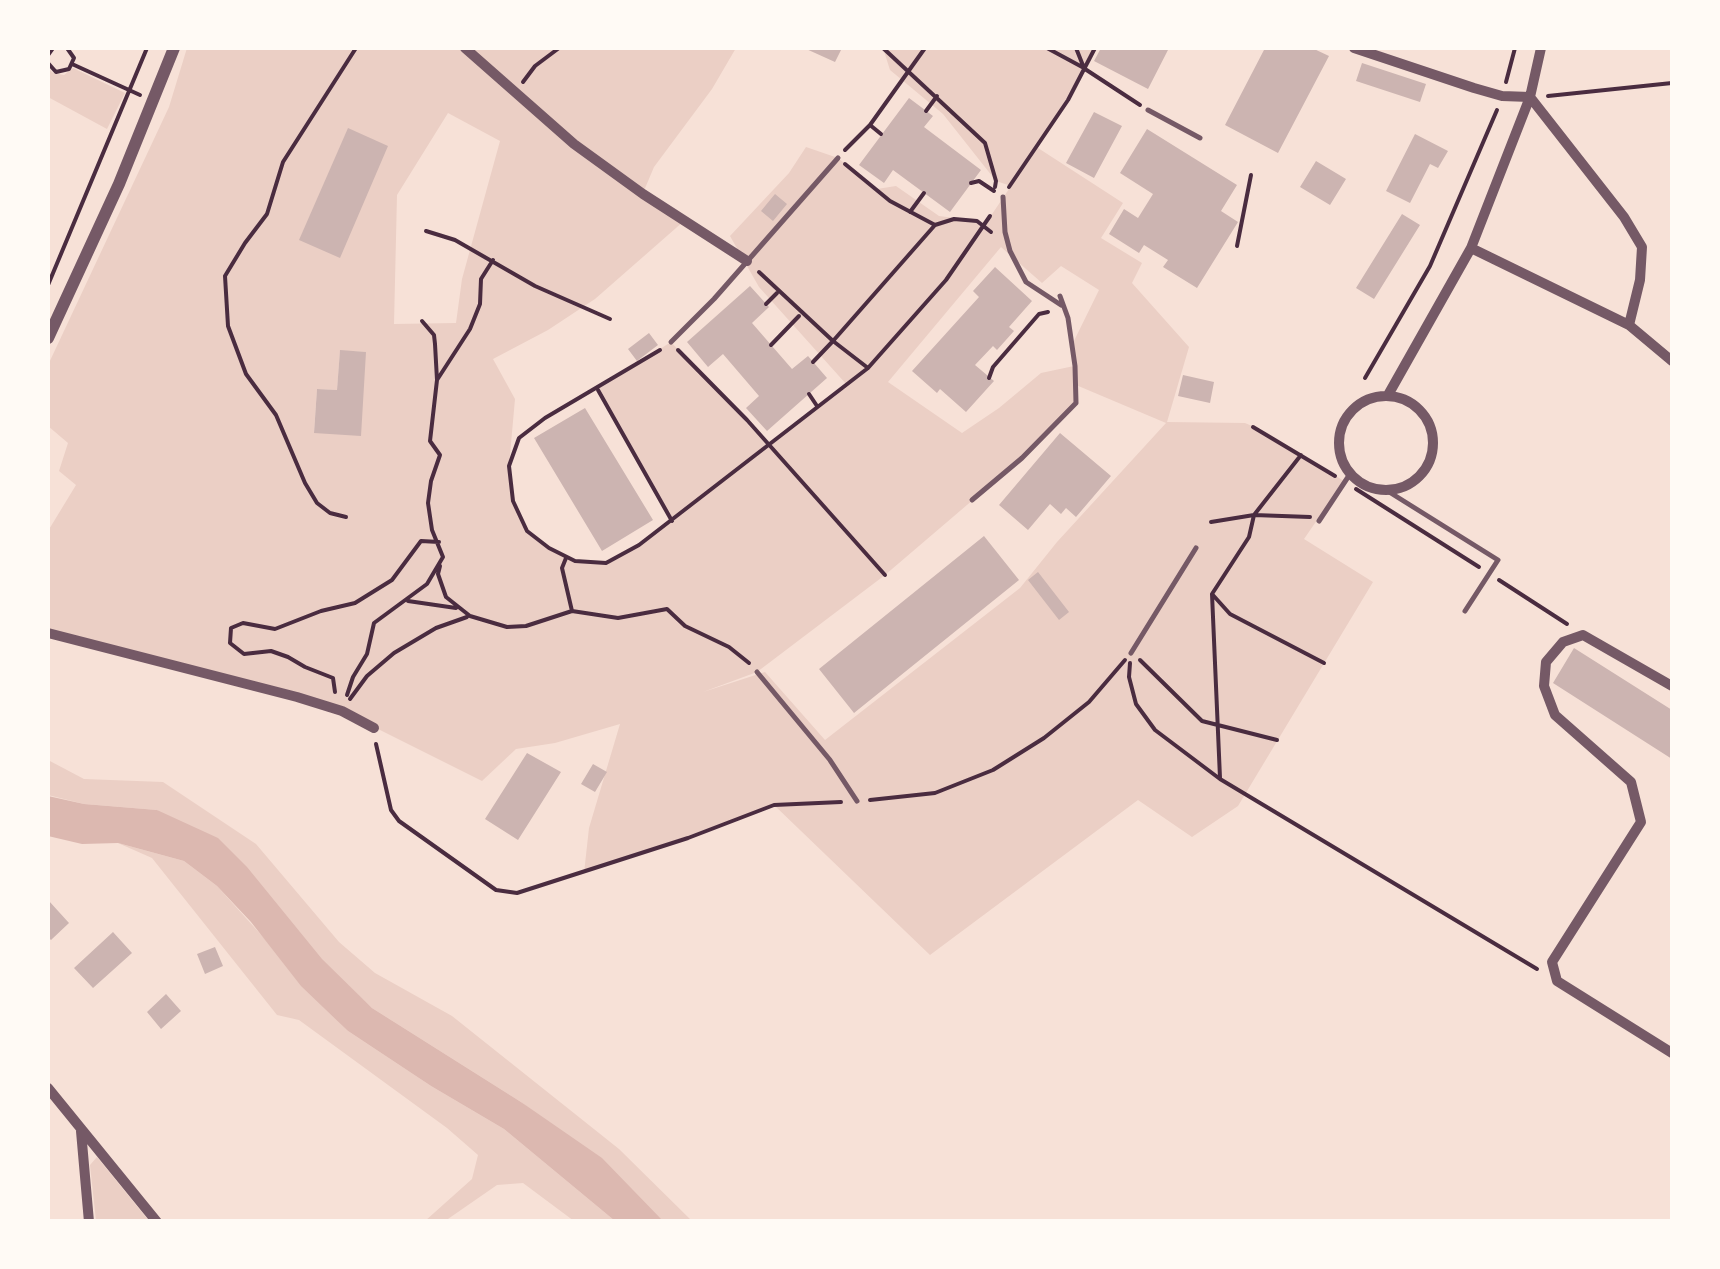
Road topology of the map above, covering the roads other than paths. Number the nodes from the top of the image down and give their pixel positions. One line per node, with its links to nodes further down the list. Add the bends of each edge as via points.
1 (174, 48): 15 (street)
2 (464, 48): 11 (street, via 614,174)
3 (1354, 48): 5 (street, via 1502,96)
4 (1541, 48): 5 (street)
5 (1530, 97): 10 (street); 14 (street, via 1642,248)
6 (1148, 110): 7 (lane)
7 (1200, 138)
8 (838, 158): 11 (lane)
9 (1003, 196): 13 (lane, via 1005,232 1026,282)
10 (1471, 248): 14 (street); 18 (street)
11 (748, 261): 16 (lane)
12 (1060, 296): 13 (lane)
13 (1064, 307): 21 (lane, via 1076,403)
14 (1629, 325): 17 (street)
15 (48, 338)
16 (671, 342)
17 (1672, 361)
18 (1388, 396): 19 (street, via 1372,397 1347,415 1338,445); 20 (street, via 1417,407 1427,420 1432,452 1416,479)
19 (1347, 478): 20 (street); 22 (lane)
20 (1386, 490): 24 (lane, via 1498,560)
21 (972, 500)
22 (1319, 521)
23 (1196, 548): 26 (lane)
24 (1466, 611)
25 (48, 633): 29 (street, via 342,711)
26 (1131, 653)
27 (757, 672): 30 (lane)
28 (1672, 686): 31 (street, via 1584,635 1563,642 1546,662 1544,686 1555,715 1631,782 1640,822 1552,962 1556,981)
29 (374, 728)
30 (857, 802)
31 (1672, 1054)
32 (48, 1088): 33 (street)
33 (81, 1130): 34 (street); 35 (street)
34 (88, 1222)
35 (157, 1222)

